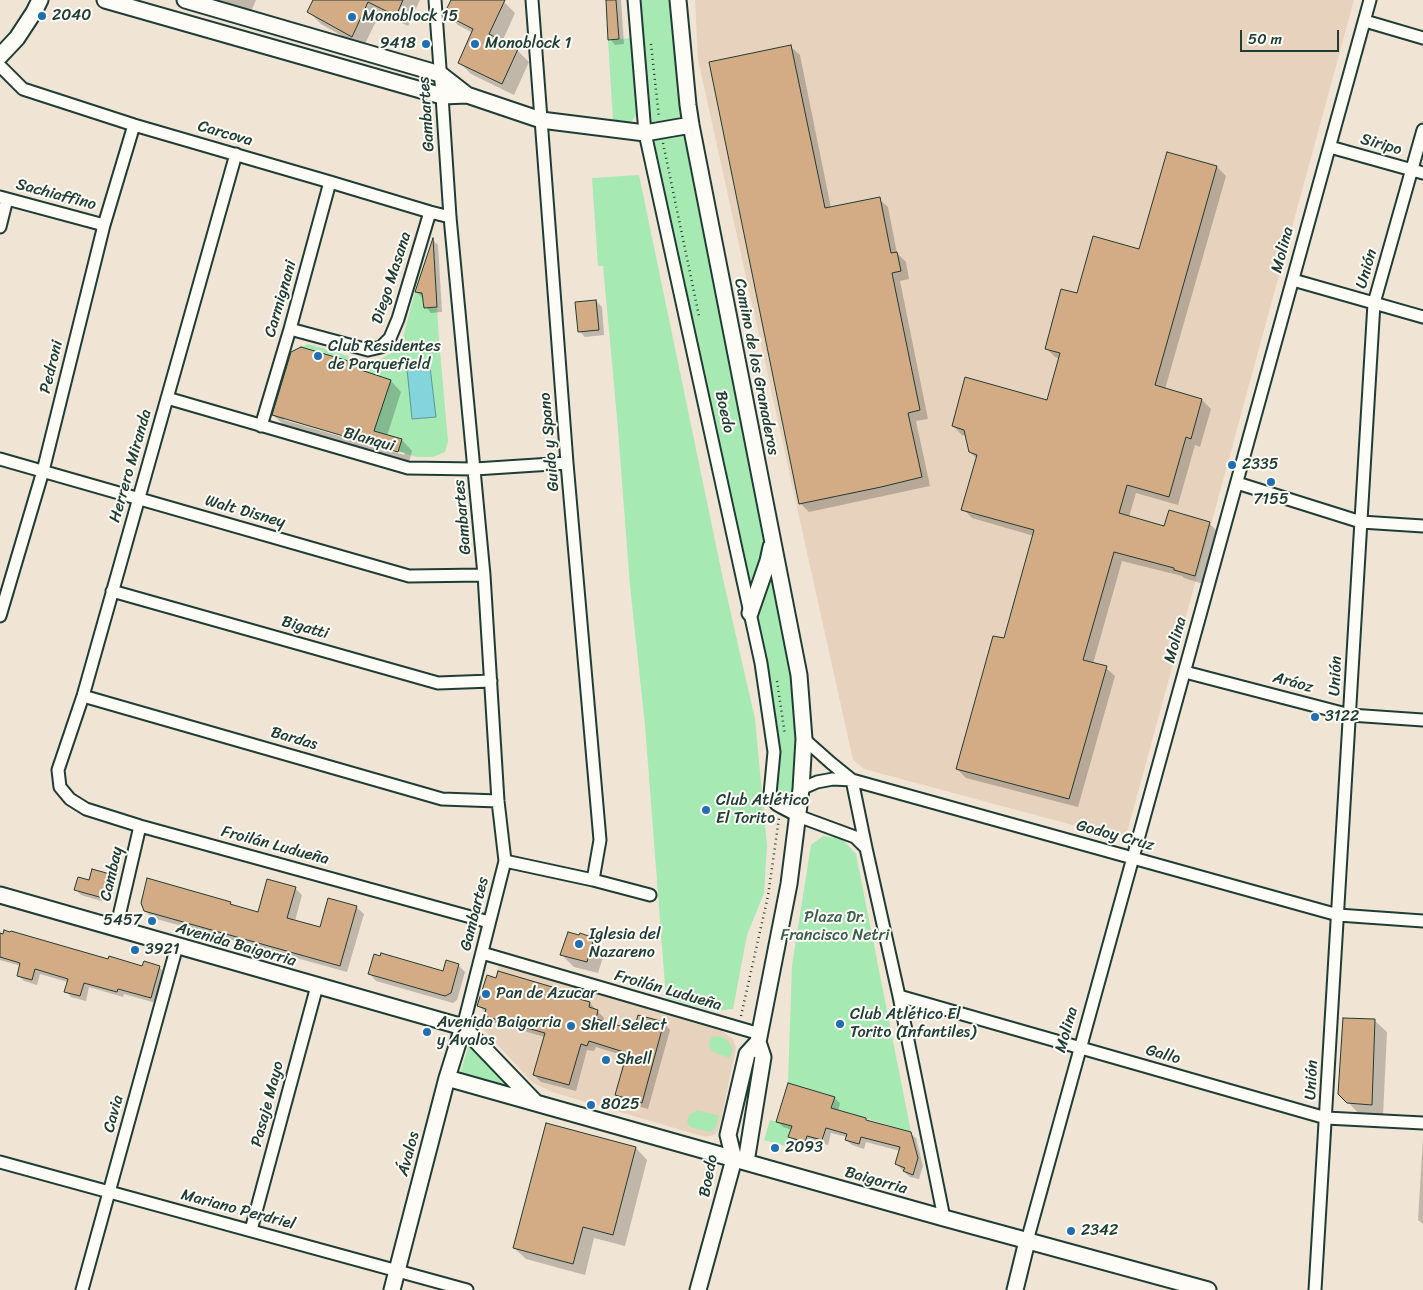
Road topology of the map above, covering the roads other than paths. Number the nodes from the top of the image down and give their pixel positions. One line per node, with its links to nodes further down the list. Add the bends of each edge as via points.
1 (40, 0): 11 (main road, via 16,38)
2 (105, 0): 15 (main road)
3 (185, 0): 13 (main road)
4 (435, 0): 13 (street, Gambartes)
5 (532, 0): 16 (street, Guido y Spano)
6 (634, 0): 20 (street, Boedo)
7 (678, 0): 18 (main road, Camino de los Granaderos)
8 (1370, 0): 9 (street, Molina)
9 (1365, 21): 10 (street); 21 (street, Molina)
10 (1423, 38)
11 (0, 56)
12 (0, 66): 17 (street, Carcova, via 24,89)
13 (440, 74): 14 (main road); 15 (street, Gambartes)
14 (467, 95): 15 (main road); 16 (main road)
15 (442, 96): 27 (street, Gambartes)
16 (541, 120): 20 (main road); 37 (street, Guido y Spano)
17 (134, 125): 22 (street, Carcova); 28 (street, Pedroni)
18 (691, 125): 20 (main road); 44 (main road, Camino de los Granaderos)
19 (1423, 130): 23 (street, Unión)
20 (645, 133): 47 (street, Boedo)
21 (1330, 147): 23 (street, Siripo); 30 (street, Molina)
22 (236, 154): 24 (street, Carcova); 34 (street, Herrero Miranda)
23 (1417, 172): 31 (street, Unión)
24 (330, 182): 26 (street, Carcova); 33 (street, Carmignani)
25 (4, 198): 28 (street, Sachiaffino); 29 (street)
26 (430, 212): 27 (street, Carcova); 33 (street, Diego Masana, via 398,319 390,338 381,347 368,350)
27 (450, 217): 38 (street, Gambartes)
28 (104, 225): 39 (street, Pedroni)
29 (0, 227)
30 (1293, 280): 31 (street); 40 (street, Molina)
31 (1374, 303): 32 (street); 42 (street, Unión)
32 (1423, 317)
33 (290, 329): 35 (street, Carmignani)
34 (167, 398): 35 (street, Blanqui); 41 (street, Herrero Miranda)
35 (261, 426): 38 (street, Blanqui, via 408,468)
36 (0, 459): 39 (street, Walt Disney)
37 (568, 462): 38 (street, Blanqui); 64 (street, Guido y Spano, via 600,840)
38 (475, 469): 45 (street, Gambartes)
39 (42, 471): 41 (street, Walt Disney); 48 (street, Pedroni)
40 (1237, 483): 42 (street); 49 (street, Molina)
41 (139, 498): 45 (street, Walt Disney, via 409,576); 46 (street, Herrero Miranda)
42 (1361, 522): 43 (street); 52 (street, Unión)
43 (1423, 526)
44 (772, 538): 47 (main road, via 768,561); 54 (main road, Camino de los Granaderos, via 799,675)
45 (484, 575): 50 (street, Gambartes)
46 (112, 591): 50 (street, Bigatti, via 438,683); 51 (street, Herrero Miranda)
47 (750, 614): 59 (street, Boedo, via 774,752 770,794 776,804)
48 (0, 616)
49 (1185, 672): 52 (street, Aráoz); 62 (street, Molina)
50 (491, 681): 58 (street, Gambartes)
51 (83, 696): 56 (street, Herrero Miranda, via 58,770); 58 (street, Bardas, via 442,799)
52 (1350, 715): 53 (street, Aráoz); 67 (street, Unión)
53 (1423, 720)
54 (804, 739): 55 (street); 57 (main road, Camino de los Granaderos)
55 (852, 780): 57 (street, Godoy Cruz, via 834,779); 61 (street); 62 (street, Godoy Cruz)
56 (60, 787): 60 (street, Froilán Ludueña, via 70,799 86,809)
57 (801, 789): 59 (main road, Boedo)
58 (498, 801): 63 (street, Gambartes)
59 (798, 816): 61 (street, Boedo, via 855,837); 76 (main road, Boedo, via 789,884)
60 (140, 826): 69 (street, Froilán Ludueña); 70 (street, Cambay)
61 (866, 848): 74 (street)
62 (1134, 858): 67 (street, Godoy Cruz); 77 (street, Molina)
63 (505, 861): 64 (street); 69 (street, Gambartes)
64 (593, 880): 65 (street)
65 (650, 895)
66 (0, 896): 70 (main road, Avenida Baigorria)
67 (1338, 915): 68 (street, Godoy Cruz); 80 (street, Unión)
68 (1423, 921)
69 (489, 922): 72 (street, Gambartes)
70 (116, 929): 71 (main road, Avenida Baigorria)
71 (177, 946): 73 (main road, Avenida Baigorria); 84 (street, Cavia)
72 (482, 953): 75 (street, Gambartes); 76 (street, Froilán Ludueña)
73 (317, 986): 75 (main road, Avenida Baigorria); 86 (street, Pasaje Mayo)
74 (899, 996): 77 (street, Gallo); 85 (street)
75 (463, 1027): 78 (main road, Ávalos); 79 (main road)
76 (759, 1038): 82 (main road, Boedo, via 763,1057); 82 (main road, Boedo, via 747,1054 728,1135)
77 (1080, 1049): 80 (street, Gallo); 87 (street, Molina)
78 (447, 1078): 79 (main road, Baigorria); 88 (main road, Ávalos)
79 (536, 1103): 82 (main road, Baigorria)
80 (1326, 1118): 81 (street, Gallo); 95 (street, Unión)
81 (1423, 1124)
82 (740, 1160): 85 (main road, Baigorria); 92 (main road, Boedo)
83 (0, 1162): 84 (street, Mariano Perdriel)
84 (109, 1192): 86 (street, Mariano Perdriel); 89 (street, Cavia)
85 (944, 1218): 87 (main road, Baigorria)
86 (251, 1230): 88 (street, Mariano Perdriel)
87 (1027, 1241): 93 (main road, Molina); 94 (main road, Baigorria)
88 (397, 1271): 90 (main road, Ávalos); 91 (street, Mariano Perdriel)
89 (82, 1290)
90 (392, 1290)
91 (467, 1290)
92 (698, 1290)
93 (1016, 1290)
94 (1208, 1290)
95 (1315, 1290)

